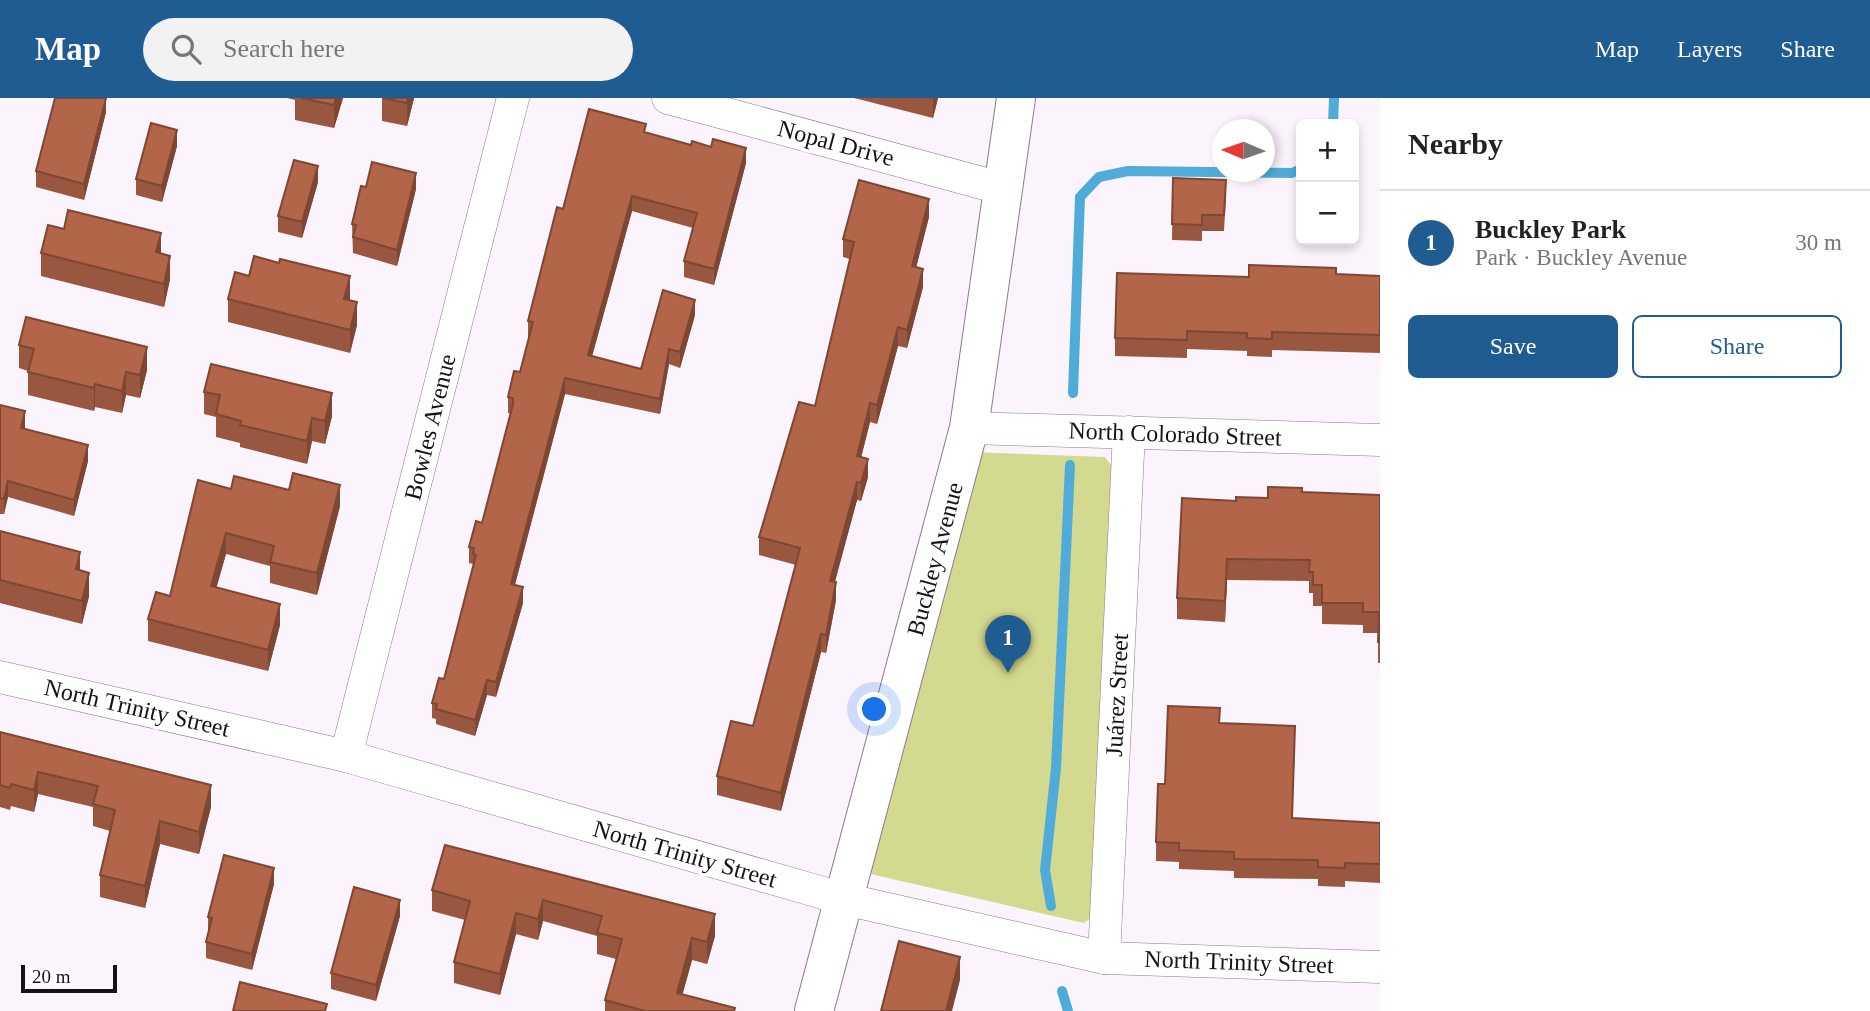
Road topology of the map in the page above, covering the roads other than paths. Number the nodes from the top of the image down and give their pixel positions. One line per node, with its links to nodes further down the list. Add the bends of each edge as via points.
1 (513, 98): 9 (street, Bowles Avenue)
2 (668, 98): 4 (street, Nopal Drive)
3 (1016, 98): 4 (street, Buckley Avenue)
4 (1004, 189): 5 (street, Buckley Avenue)
5 (970, 428): 6 (street, North Colorado Street); 10 (street, Buckley Avenue)
6 (1129, 432): 7 (street, North Colorado Street); 11 (street, Juárez Street)
7 (1380, 440)
8 (0, 677): 9 (street, North Trinity Street)
9 (346, 756): 10 (street, North Trinity Street)
10 (844, 900): 11 (street, North Trinity Street); 13 (street, Buckley Avenue)
11 (1104, 958): 12 (street, North Trinity Street)
12 (1380, 967)
13 (814, 1011)

